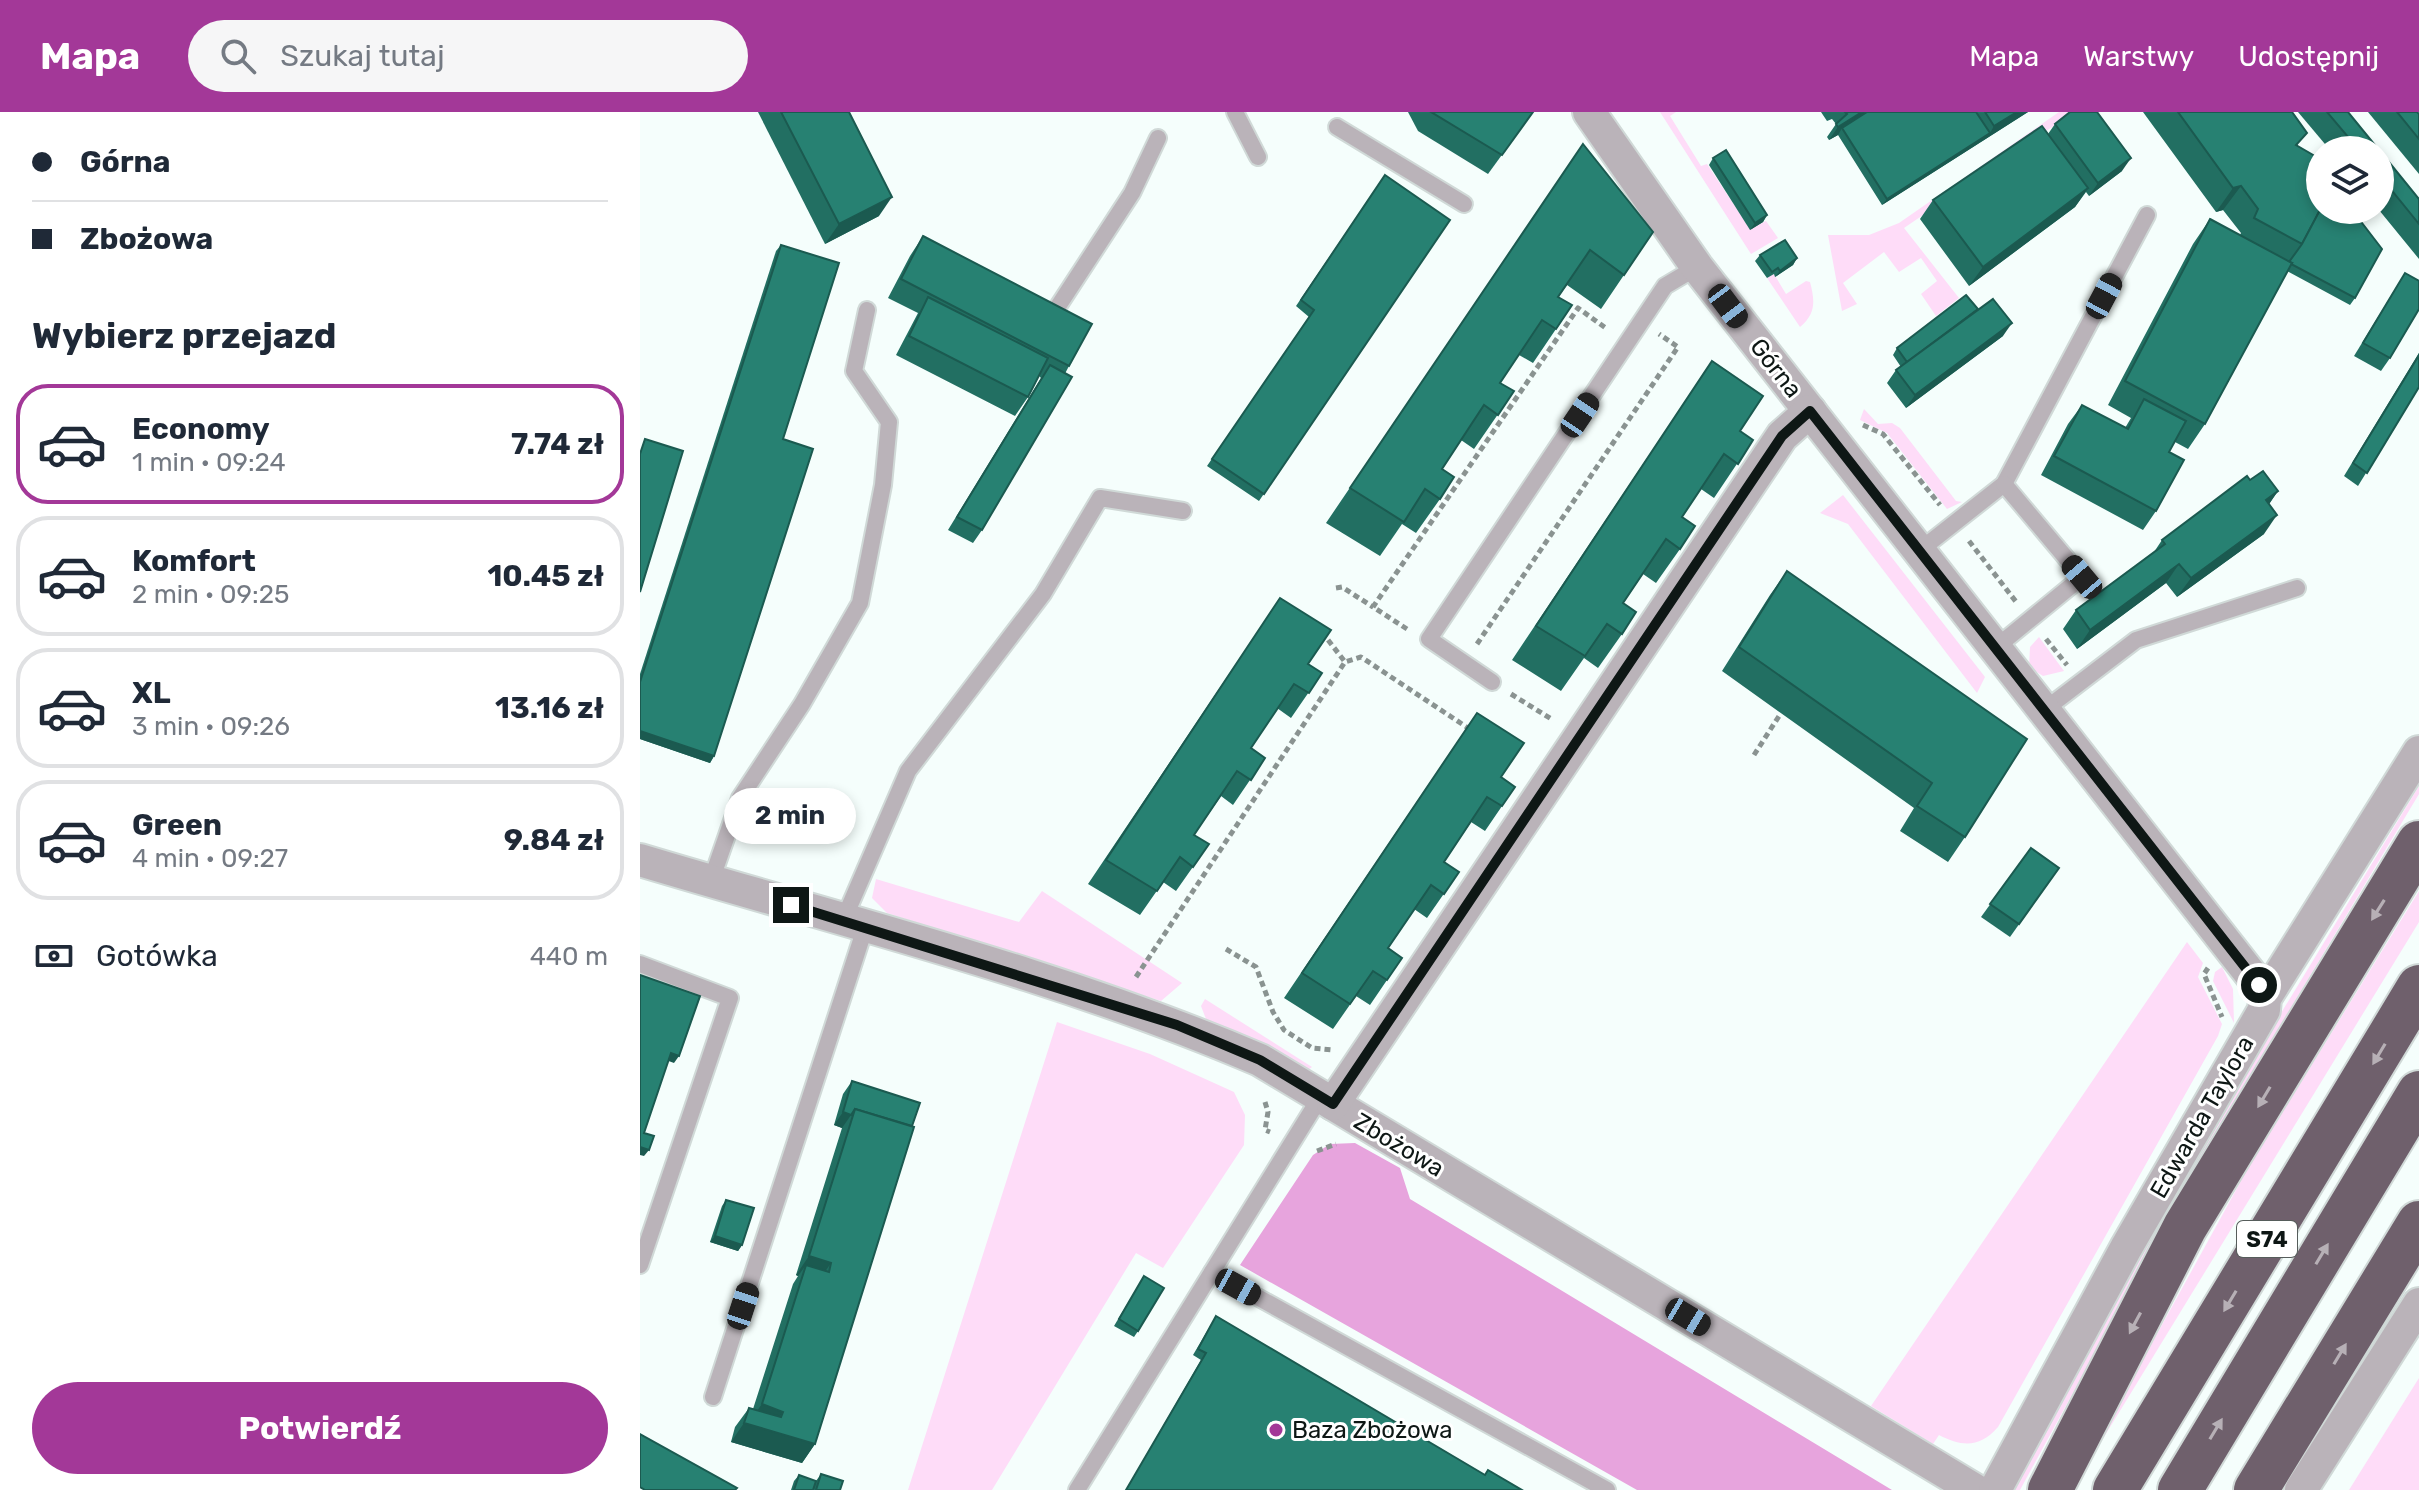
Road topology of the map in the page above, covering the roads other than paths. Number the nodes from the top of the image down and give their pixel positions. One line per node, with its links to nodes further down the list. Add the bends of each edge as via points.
1 (1235, 112): 5 (lane)
2 (1589, 112): 8 (street, Górna)
3 (1337, 127): 6 (lane)
4 (1158, 138): 9 (lane, via 1132,193)
5 (1258, 157)
6 (1464, 204)
7 (2147, 215): 12 (lane)
8 (1697, 267): 11 (street, Górna); 17 (lane, via 1665,286 1429,639)
9 (1057, 308)
10 (867, 310): 22 (lane, via 854,371 889,422 883,485 860,603 740,798)
11 (1810, 411): 14 (street, Górna); 28 (street, via 1782,436)
12 (2004, 484): 14 (lane); 16 (lane, via 2082,577)
13 (1183, 511): 23 (lane, via 1100,498 1043,594 908,771)
14 (1919, 551): 16 (street, Górna)
15 (2297, 588): 18 (lane, via 2136,640)
16 (1994, 649): 18 (street, Górna)
17 (1492, 682)
18 (2043, 711): 26 (street, Górna)
19 (2419, 752): 26 (street, Edwarda Taylora)
20 (2419, 843): 38 (highway, one-way to 38, via 2185,1227)
21 (640, 860): 22 (street, Zbożowa)
22 (711, 881): 23 (street, Zbożowa)
23 (854, 924): 28 (street, Zbożowa, via 1186,1028 1260,1060); 33 (lane)
24 (640, 964): 30 (lane, via 730,998)
25 (2419, 987): 39 (highway, S74, one-way to 39)
26 (2265, 998): 37 (street, Edwarda Taylora, via 2264,1010 2126,1248)
27 (2419, 1093): 40 (highway, S74, one-way to 27)
28 (1327, 1100): 31 (lane, via 1292,1144); 36 (street, Zbożowa)
29 (2419, 1223): 41 (highway, one-way to 29)
30 (640, 1265)
31 (1212, 1272): 34 (lane); 35 (lane)
32 (2419, 1304): 42 (street)
33 (713, 1397)
34 (1077, 1490)
35 (1607, 1490)
36 (1975, 1490)
37 (1995, 1490)
38 (2050, 1490)
39 (2115, 1490)
40 (2180, 1490)
41 (2256, 1490)
42 (2301, 1490)

